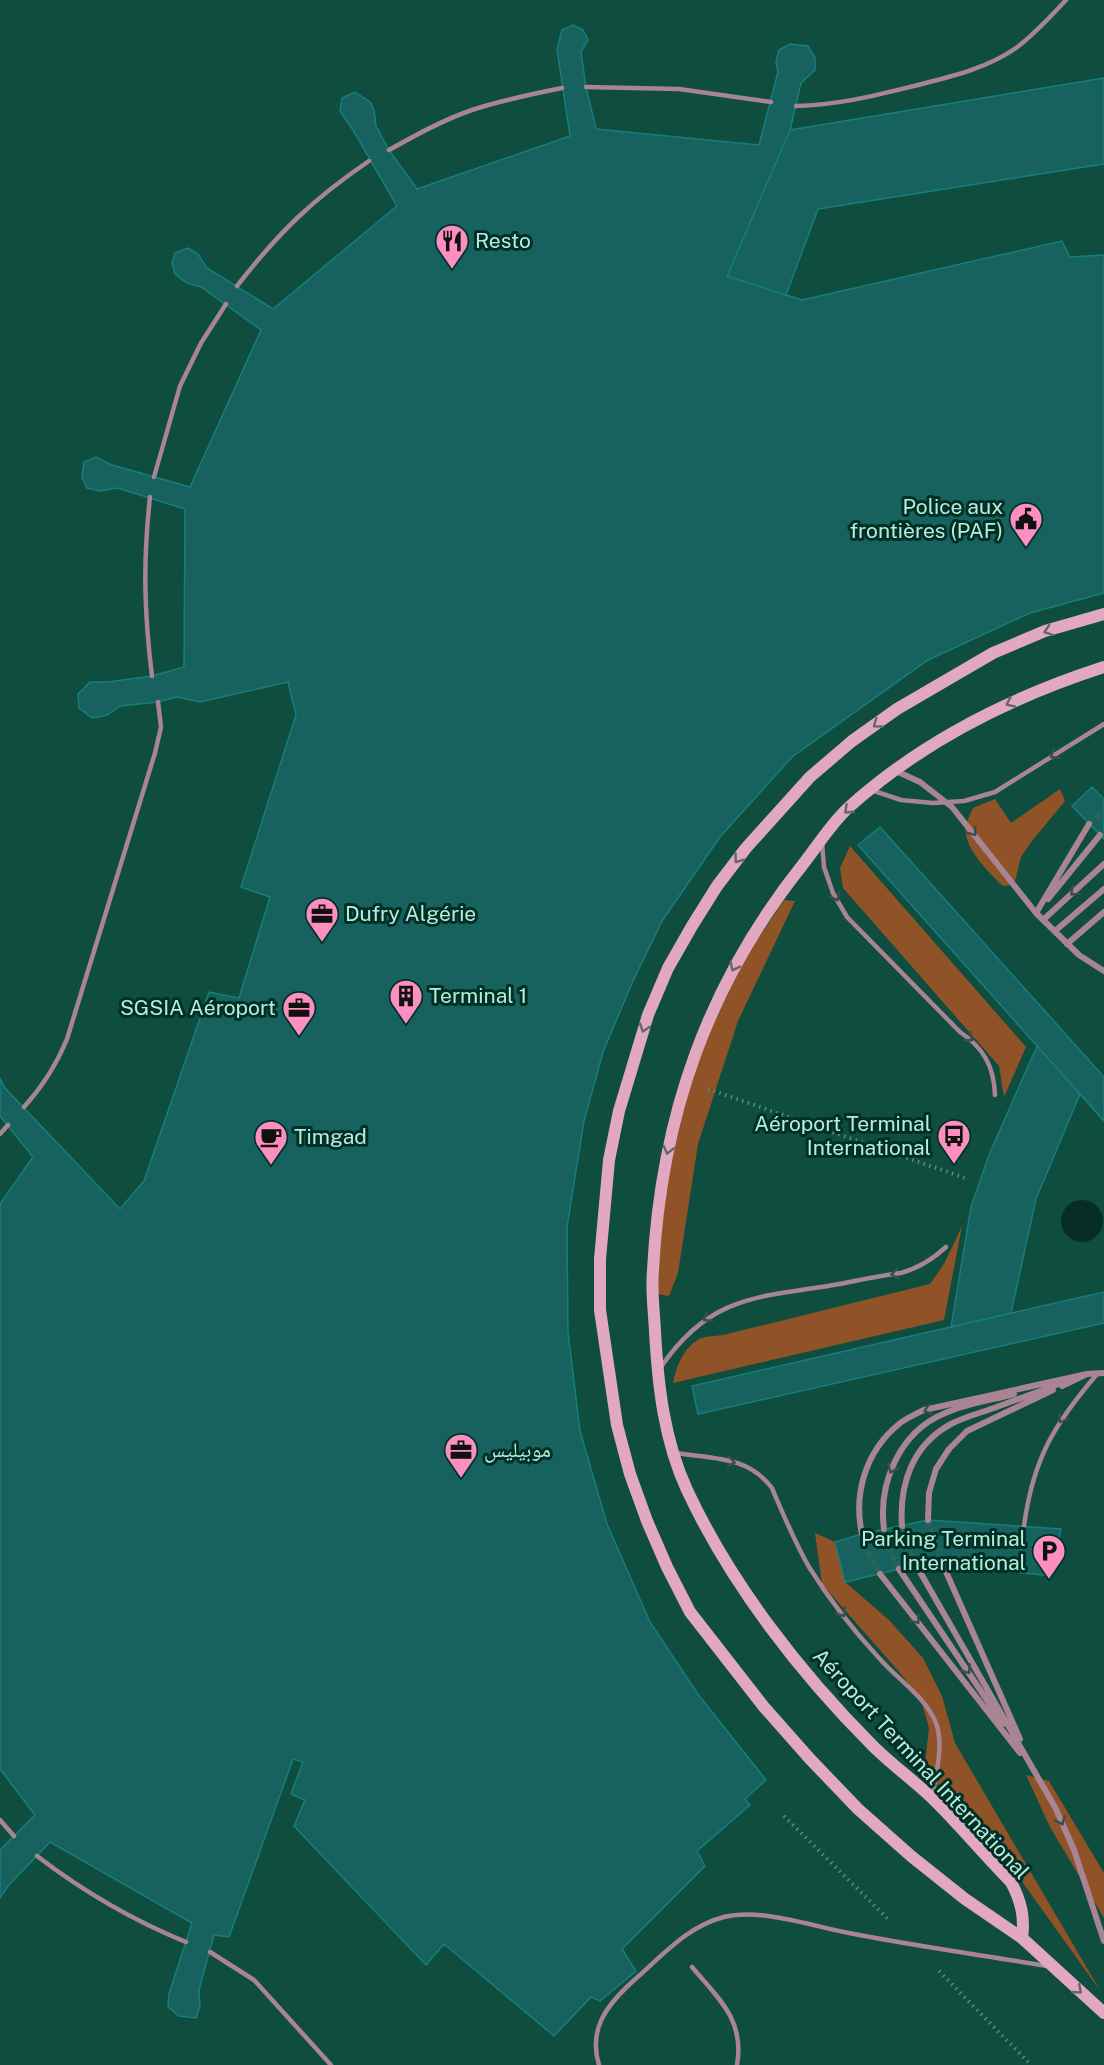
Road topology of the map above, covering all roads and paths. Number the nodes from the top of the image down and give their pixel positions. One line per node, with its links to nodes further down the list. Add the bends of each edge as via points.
1 (1066, 0): 5 (lane, via 1015,48 985,65 848,102)
2 (586, 87): 4 (lane, via 679,89)
3 (562, 88): 6 (lane, via 472,110)
4 (771, 102)
5 (796, 106)
6 (389, 150)
7 (369, 161): 8 (lane, via 296,217)
8 (237, 286)
9 (226, 304): 10 (lane, via 180,386)
10 (154, 477)
11 (150, 497): 14 (lane, via 144,586)
12 (1104, 614): 57 (main road, one-way to 57, via 993,653 897,709 852,741 777,811 717,886 668,968 630,1072 613,1141 603,1210 600,1310 617,1425 647,1521 690,1612 764,1707 858,1809 965,1899)
13 (1104, 668): 17 (main road, Aéroport Terminal International, one-way to 17, via 996,710)
14 (152, 676)
15 (158, 702): 33 (lane, via 160,727 155,753 67,1039 45,1083)
16 (1104, 724): 19 (lane, one-way to 19, via 995,792)
17 (896, 770): 18 (main road, Aéroport Terminal International); 19 (street)
18 (871, 790): 19 (lane, via 901,800); 22 (main road, Aéroport Terminal International, one-way to 22, via 845,811)
19 (947, 802): 26 (street, one-way to 26)
20 (1089, 824): 26 (street)
21 (1100, 835): 26 (street)
22 (822, 840): 31 (main road, Aéroport Terminal International, one-way to 31, via 778,895 741,954 710,1015); 32 (lane, one-way to 32, via 824,867 847,917 983,1052 990,1065)
23 (1104, 864): 27 (street, one-way to 27)
24 (1104, 889): 28 (street)
25 (1104, 912): 29 (street)
26 (1036, 913): 27 (street)
27 (1043, 920): 28 (street)
28 (1055, 931): 29 (street)
29 (1067, 944): 30 (street)
30 (1104, 971)
31 (684, 1080): 36 (path); 38 (main road, Aéroport Terminal International, one-way to 38, via 662,1175 652,1273)
32 (995, 1095)
33 (24, 1107)
34 (8, 1125): 35 (lane)
35 (0, 1134)
36 (968, 1179)
37 (946, 1247): 38 (lane, one-way to 38, via 918,1268 901,1273 768,1295 722,1308 696,1325)
38 (658, 1371): 41 (main road, Aéroport Terminal International)
39 (1101, 1373): 40 (street); 44 (lane, one-way to 44, via 1057,1425 1030,1485)
40 (1087, 1374): 42 (street, via 967,1431 936,1469 929,1493); 43 (street, via 952,1423 934,1435 910,1467 903,1486); 45 (street, one-way to 45, via 943,1413 927,1423 903,1448 890,1472 883,1497); 46 (street, one-way to 46, via 924,1410 900,1424 881,1442 867,1466 859,1492)
41 (673, 1453): 52 (main road, Aéroport Terminal International, via 686,1488 720,1553 775,1633 819,1689 876,1749); 52 (lane, one-way to 52, via 741,1463 764,1477 808,1566 879,1659 921,1700 935,1721 940,1746)
42 (928, 1520)
43 (902, 1526)
44 (1024, 1526)
45 (884, 1529)
46 (862, 1534)
47 (943, 1565): 51 (street)
48 (916, 1566): 51 (street)
49 (899, 1569): 51 (street, one-way to 51)
50 (880, 1574): 51 (street, one-way to 51)
51 (1033, 1770): 58 (street, one-way to 58, via 1074,1850)
52 (933, 1798): 57 (main road, Aéroport Terminal International, via 1011,1882 1023,1909)
53 (784, 1816): 60 (path)
54 (0, 1820): 55 (lane)
55 (15, 1836)
56 (37, 1856): 59 (lane, via 108,1906)
57 (1022, 1938): 63 (main road)
58 (1104, 1941)
59 (186, 1942)
60 (912, 1943): 63 (lane); 66 (lane, via 762,1915 733,1916 705,1923 688,1933 604,2012 597,2033); 68 (path)
61 (210, 1952): 65 (lane, via 254,1980)
62 (692, 1966): 67 (lane, via 729,2011 737,2030)
63 (1051, 1966): 64 (main road, one-way to 64)
64 (1104, 2013)
65 (331, 2065)
66 (599, 2065)
67 (736, 2065)
68 (1031, 2065)

